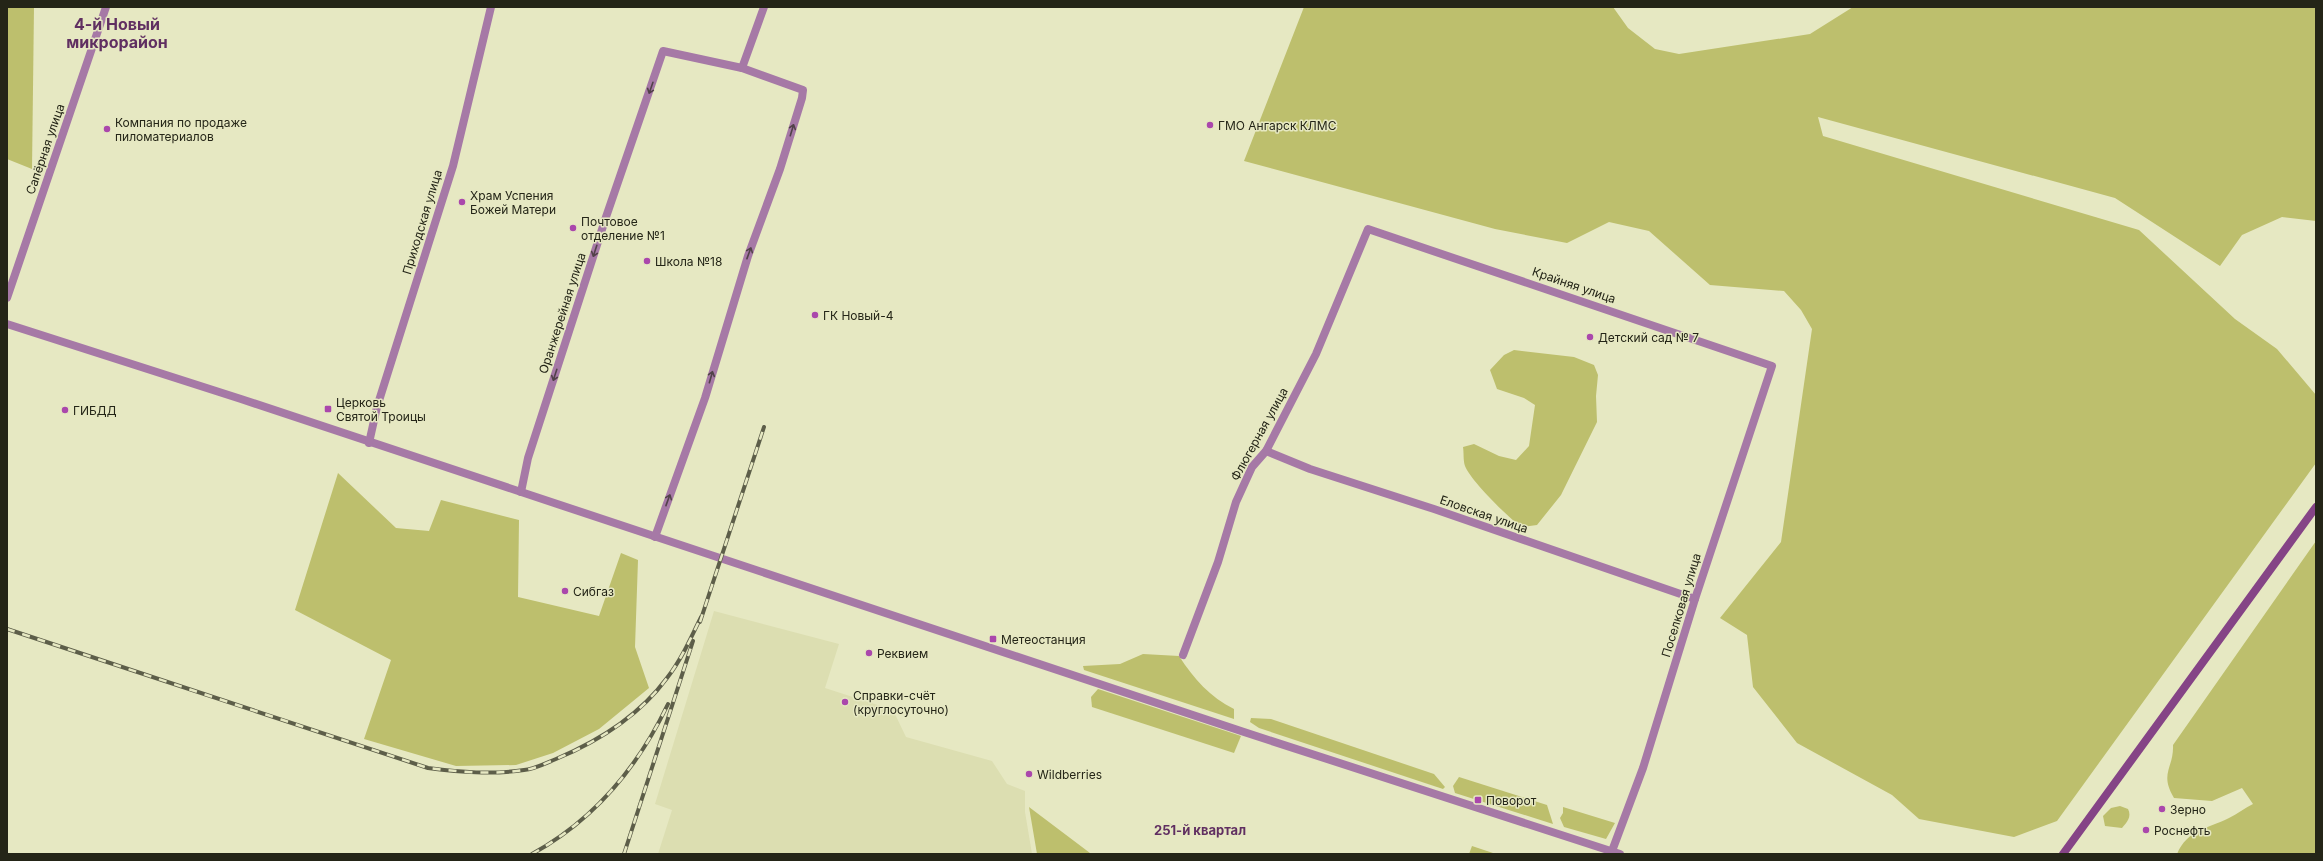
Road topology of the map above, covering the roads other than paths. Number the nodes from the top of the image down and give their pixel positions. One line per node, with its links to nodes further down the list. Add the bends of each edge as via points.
1 (106, 7): 6 (street, Сапёрная улица)
2 (491, 7): 9 (street, Приходская улица, via 453,166)
3 (764, 7): 4 (street)
4 (742, 68): 11 (street, Оранжерейная улица, one-way to 11, via 663,52 601,232 528,458); 13 (street, one-way to 4, via 705,398 745,263 780,169 803,90)
5 (1368, 229): 8 (street, Крайняя улица); 10 (street, Флюгерная улица, via 1316,354)
6 (7, 298)
7 (7, 324): 9 (street)
8 (1772, 366): 14 (street, Поселковая улица)
9 (369, 442): 11 (street)
10 (1266, 451): 14 (street, Еловская улица, via 1310,469); 15 (street, Флюгерная улица, via 1252,467 1236,502 1218,562)
11 (521, 492): 13 (street)
12 (2316, 507): 17 (main road)
13 (655, 536): 16 (street)
14 (1695, 599): 16 (street, Поселковая улица)
15 (1183, 655)
16 (1616, 853)
17 (2063, 854)

